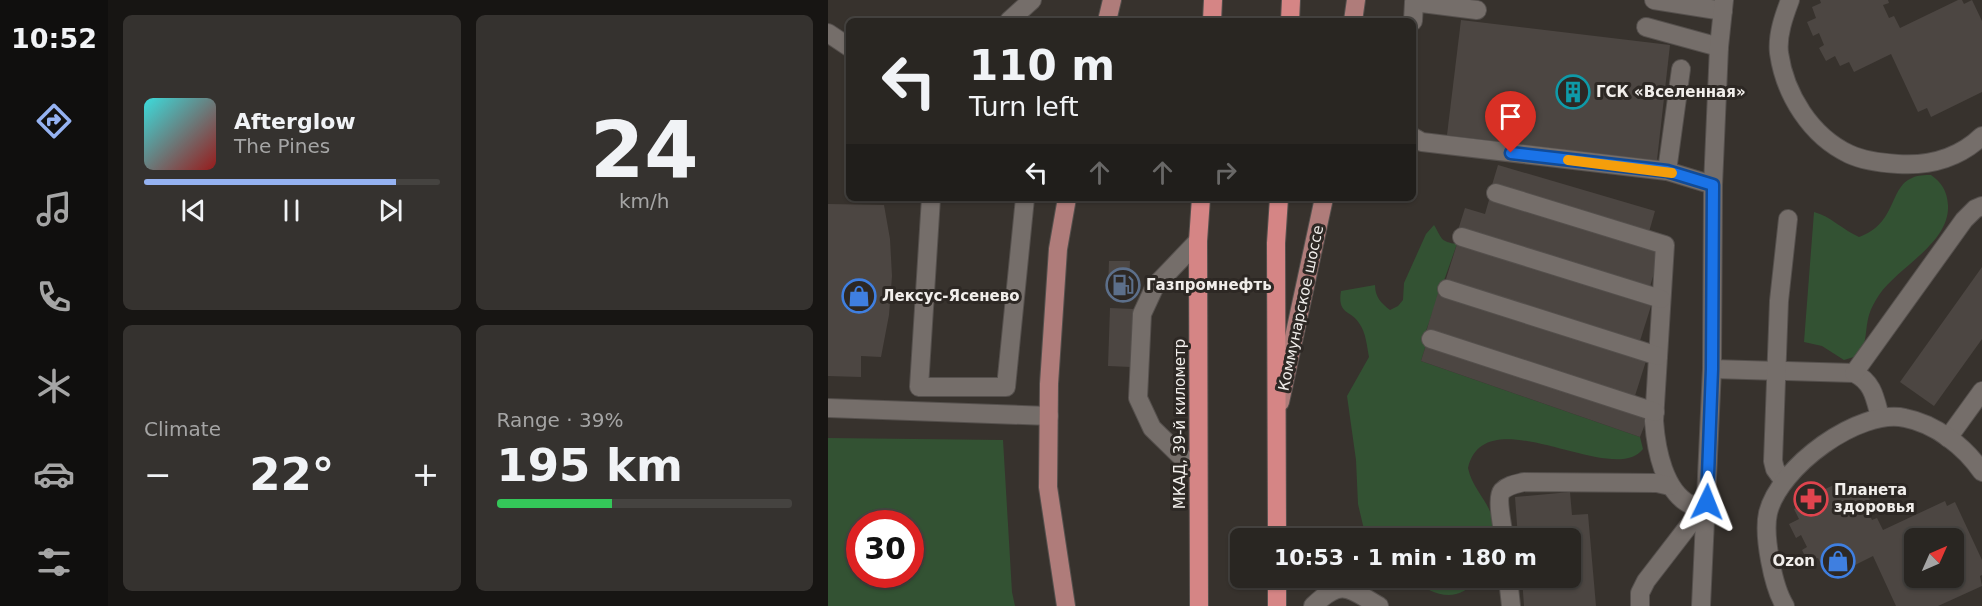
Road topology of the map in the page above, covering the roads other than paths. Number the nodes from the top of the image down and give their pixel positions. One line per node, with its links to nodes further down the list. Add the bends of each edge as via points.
1 (1032, 0): 10 (street)
2 (1112, 0): 11 (main road)
3 (1213, 0): 12 (highway)
4 (1291, 0): 13 (highway)
5 (1356, 0): 14 (main road)
6 (1654, 0): 8 (street)
7 (1790, 0): 21 (street, via 1780,31 1779,52 1786,81 1805,119 1825,139 1850,154 1880,163 1918,165 1950,157)
8 (1723, 6): 19 (street)
9 (1477, 10): 15 (street, via 1414,2)
10 (1012, 18)
11 (1108, 18)
12 (1212, 18)
13 (1290, 18)
14 (1353, 18)
15 (1413, 18)
16 (1646, 27): 19 (street)
17 (828, 33): 18 (street)
18 (846, 44)
19 (1719, 47): 24 (street)
20 (1681, 69): 23 (street)
21 (1982, 136)
22 (1416, 139): 23 (street)
23 (1667, 171): 24 (street)
24 (1713, 185): 40 (street)
25 (1496, 193): 37 (street, via 1665,244)
26 (931, 201): 43 (street, via 919,387)
27 (1025, 201): 43 (street, via 1006,387)
28 (1066, 201): 48 (main road, via 1058,249)
29 (1201, 201): 35 (highway, МКАД, 39-й километр)
30 (1279, 201): 50 (highway)
31 (1323, 201): 50 (main road, Коммунарское шоссе)
32 (1982, 206): 42 (street, via 1964,220)
33 (1788, 219): 41 (street)
34 (1462, 237): 37 (street)
35 (1198, 241): 53 (highway, МКАД, 39-й километр); 53 (street, via 1155,286 1142,314 1138,398 1152,428)
36 (1447, 288): 39 (street)
37 (1661, 299): 39 (street)
38 (1431, 339): 46 (street)
39 (1658, 356): 46 (street)
40 (1712, 369): 41 (street); 56 (street)
41 (1775, 371): 42 (street); 54 (street, via 1773,461)
42 (1854, 373): 49 (street, via 1871,386)
43 (953, 387): 47 (street)
44 (1982, 391): 51 (street)
45 (828, 408): 47 (street)
46 (1655, 412): 55 (street, via 1655,438)
47 (951, 414): 48 (street)
48 (1049, 416): 61 (main road, via 1048,487)
49 (1880, 417): 51 (street, via 1905,417); 54 (street, via 1842,432)
50 (1276, 418): 57 (highway)
51 (1948, 438): 52 (street)
52 (1982, 472)
53 (1198, 473): 62 (highway, МКАД, 39-й километр)
54 (1783, 480): 69 (street, via 1768,513 1768,547)
55 (1670, 486): 56 (street, via 1691,505); 58 (street, via 1524,482 1510,485 1499,496)
56 (1707, 502): 67 (street, via 1646,581 1640,593); 68 (street)
57 (1277, 528)
58 (1503, 528)
59 (1277, 588): 63 (highway)
60 (1509, 588): 66 (street)
61 (1066, 606)
62 (1199, 606)
63 (1277, 606)
64 (1313, 606): 65 (street, via 1329,591 1347,588)
65 (1379, 606)
66 (1511, 606)
67 (1640, 606)
68 (1701, 606)
69 (1785, 606)

